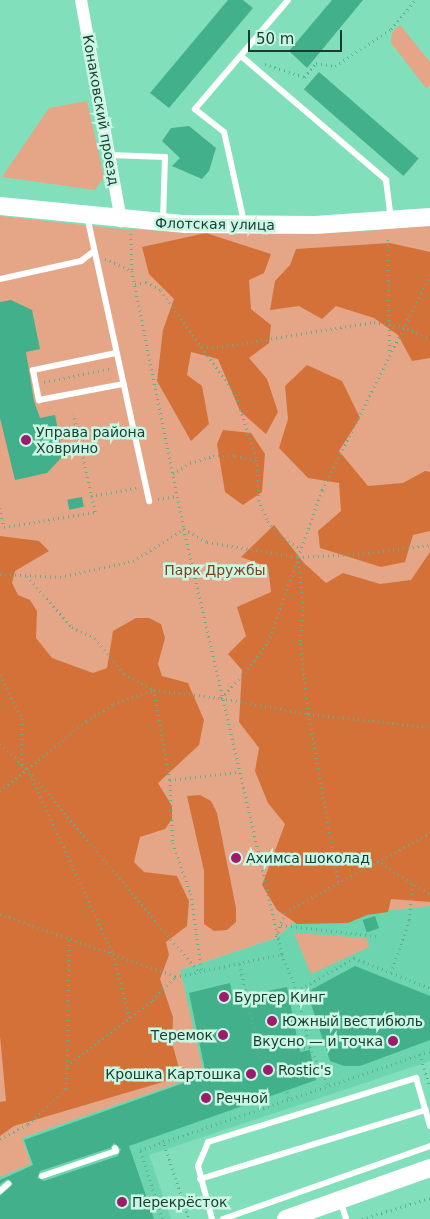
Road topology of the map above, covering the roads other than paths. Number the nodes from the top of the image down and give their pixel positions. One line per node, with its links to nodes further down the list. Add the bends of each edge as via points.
1 (81, 0): 4 (street, Конаковский проезд)
2 (288, 0): 3 (lane)
3 (241, 56): 8 (lane, via 386,180); 11 (lane, via 195,109 224,132)
4 (109, 155): 9 (lane, via 165,157); 10 (street, Конаковский проезд)
5 (0, 206): 6 (street, Флотская улица)
6 (86, 216): 10 (street, Флотская улица); 12 (lane)
7 (430, 217): 8 (street, Флотская улица)
8 (391, 220): 11 (street, Флотская улица)
9 (163, 223): 10 (street, Флотская улица); 11 (street, Флотская улица)
10 (126, 225)
11 (245, 226)
12 (93, 252): 13 (lane, via 81,261); 14 (lane)
13 (0, 279)
14 (116, 353): 15 (lane); 15 (lane, via 33,370 39,400)
15 (123, 384): 16 (lane)
16 (149, 501)
17 (426, 1110): 18 (lane); 23 (lane); 23 (lane, via 416,1078 208,1142 200,1155)
18 (430, 1126)
19 (430, 1146): 28 (lane)
20 (115, 1148): 22 (lane, via 116,1151)
21 (430, 1168): 26 (street)
22 (42, 1176)
23 (200, 1179): 27 (lane)
24 (8, 1184): 25 (lane)
25 (0, 1191)
26 (340, 1199): 29 (street); 30 (lane)
27 (212, 1219)
28 (223, 1219)
29 (286, 1219)
30 (346, 1219)

